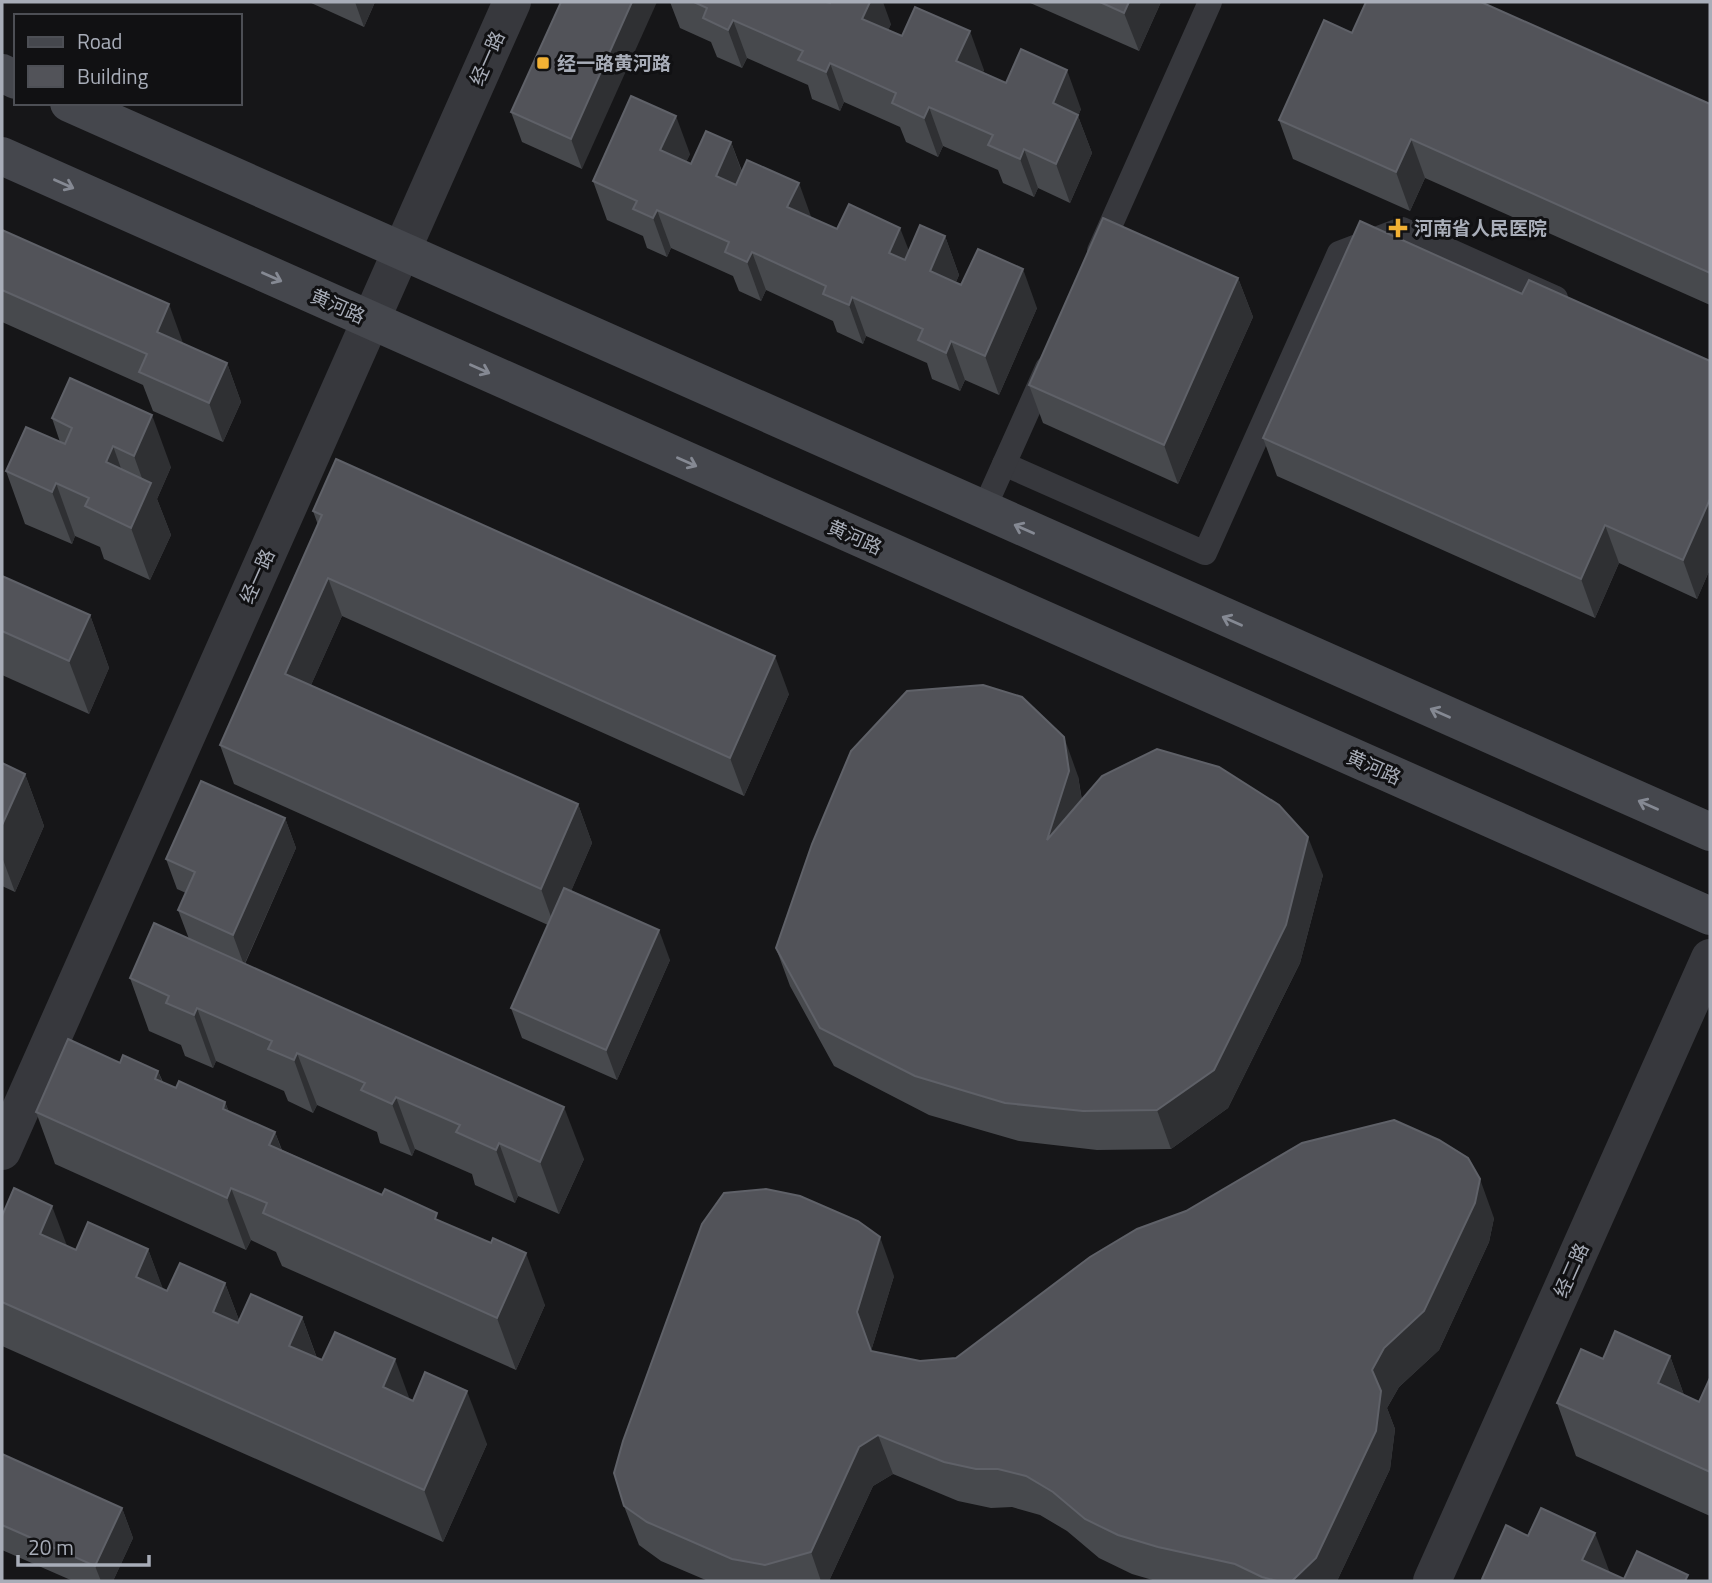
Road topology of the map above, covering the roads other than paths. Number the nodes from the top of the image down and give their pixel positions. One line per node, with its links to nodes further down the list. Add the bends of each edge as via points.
1 (512, 2): 5 (street, 经一路)
2 (1210, 2): 6 (lane)
3 (73, 105): 5 (main road)
4 (2, 156): 8 (main road, 黄河路, one-way to 8)
5 (401, 252): 8 (street, 经一路); 11 (main road)
6 (1087, 276)
7 (1575, 306): 10 (lane, via 1402,229 1339,253 1205,553)
8 (370, 320): 13 (main road, 黄河路, one-way to 13); 15 (street, 经一路)
9 (1054, 351): 10 (lane)
10 (1004, 464): 11 (lane)
11 (983, 511): 12 (main road, one-way to 11)
12 (1710, 832)
13 (1710, 916)
14 (1710, 958): 16 (street, 经二路)
15 (2, 1151)
16 (1432, 1581)

